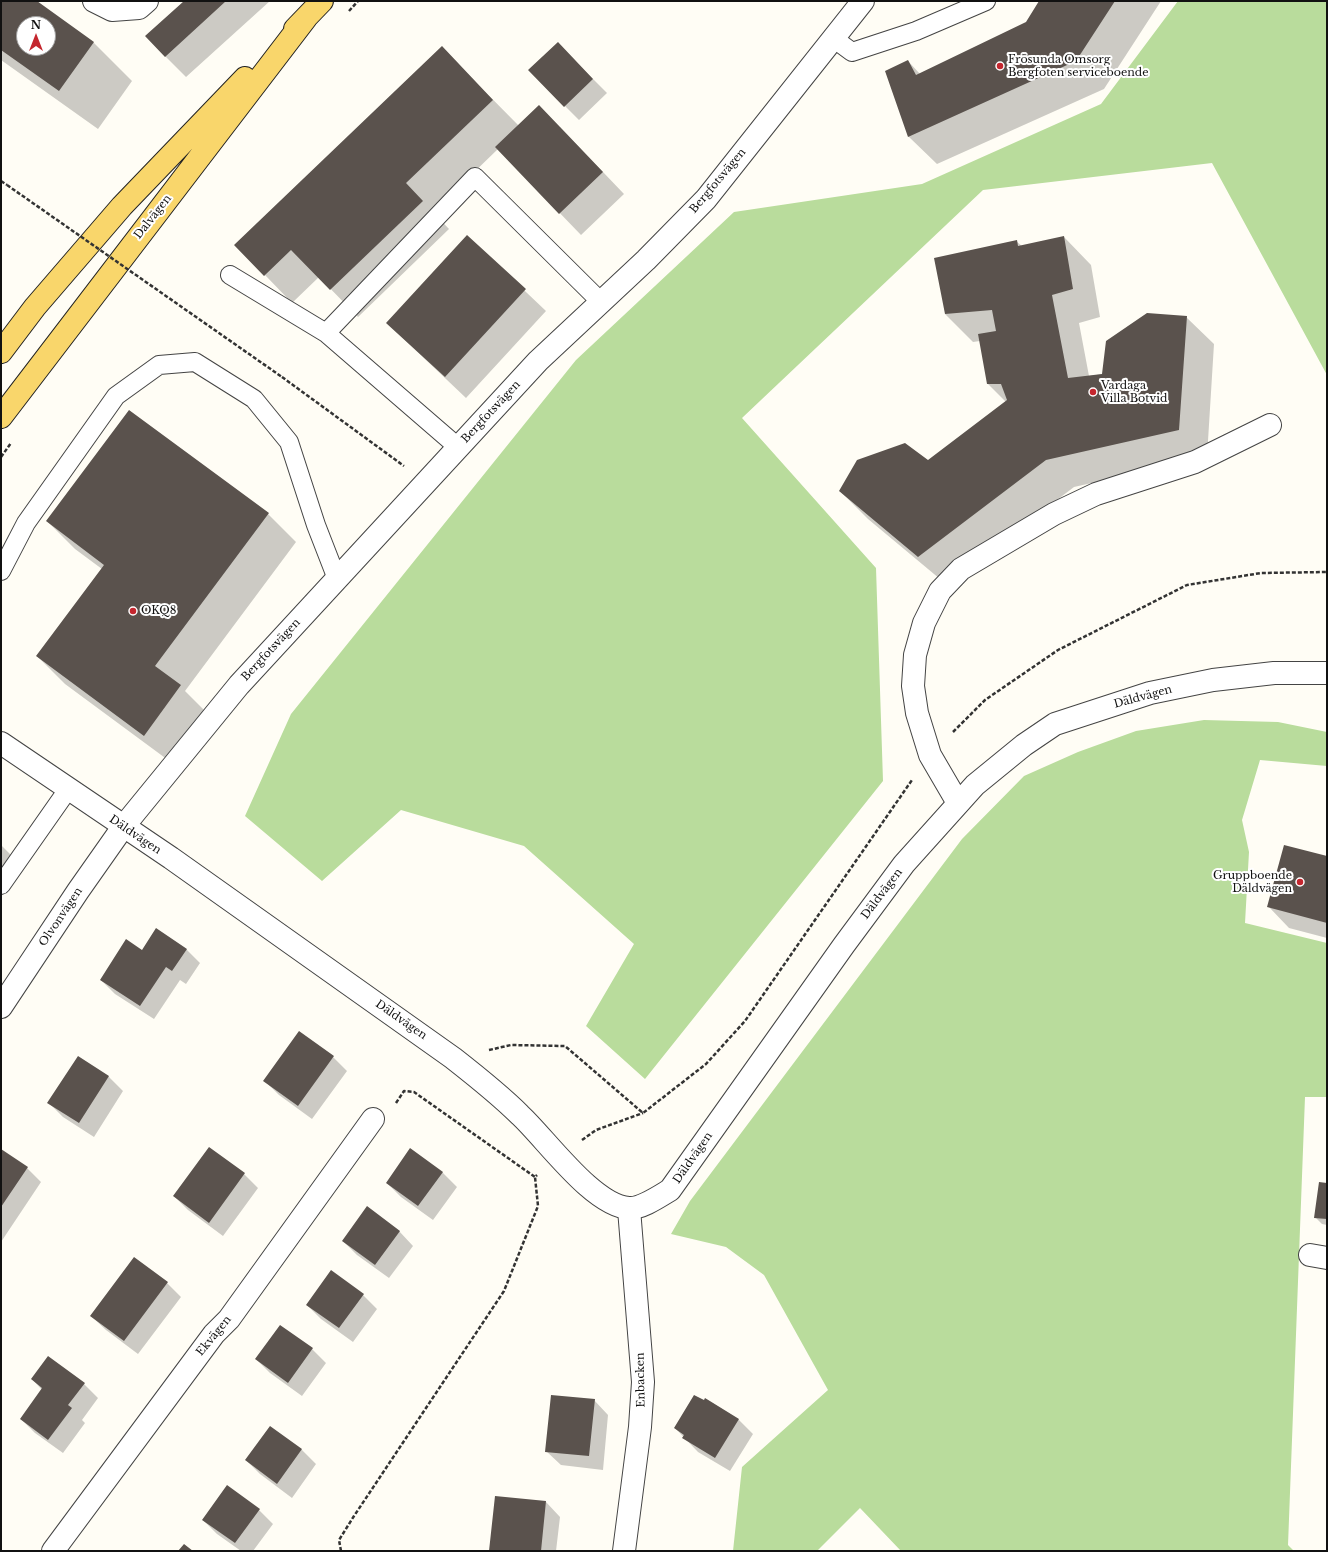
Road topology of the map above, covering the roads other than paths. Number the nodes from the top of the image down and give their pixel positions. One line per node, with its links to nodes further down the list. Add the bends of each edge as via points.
1 (94, 1): 2 (street, via 112,10 140,8)
2 (147, 1)
3 (322, 1): 6 (main road, Dalvägen)
4 (862, 1): 7 (street, Bergfotsvägen)
5 (986, 1): 7 (lane, via 916,31 852,52)
6 (306, 18): 11 (main road, Dalvägen, via 239,83 122,206); 12 (main road, Dalvägen)
7 (833, 38): 9 (street, Bergfotsvägen, via 706,199)
8 (230, 275): 10 (lane)
9 (601, 302): 10 (lane, via 475,177); 14 (street, Bergfotsvägen, via 538,361)
10 (326, 333): 14 (lane)
11 (1, 352)
12 (1, 417)
13 (1270, 425): 20 (street, via 1195,462 1096,494 1054,514 961,569 940,591 924,623 915,655 913,686 917,713 930,754)
14 (459, 448): 16 (street, Bergfotsvägen)
15 (1, 571): 16 (lane, via 26,523 116,396 159,366 195,362 254,399 289,442)
16 (337, 579): 21 (street, Bergfotsvägen, via 239,685)
17 (1327, 673): 20 (street, Däldvägen, via 1274,673 1212,680 1150,693 1055,724 984,777)
18 (1, 743): 19 (street, Däldvägen)
19 (69, 788): 21 (street, Däldvägen); 22 (lane)
20 (958, 803): 25 (street, Däldvägen, via 895,877 670,1190 650,1202)
21 (123, 827): 23 (street, Olvonvägen); 25 (street, Däldvägen, via 453,1058 498,1093 584,1183 607,1202)
22 (1, 885)
23 (1, 1007)
24 (373, 1119): 26 (street, Ekvägen, via 229,1319 214,1334)
25 (629, 1209): 27 (street, Enbacken, via 643,1382 640,1427)
26 (53, 1551)
27 (624, 1551)

